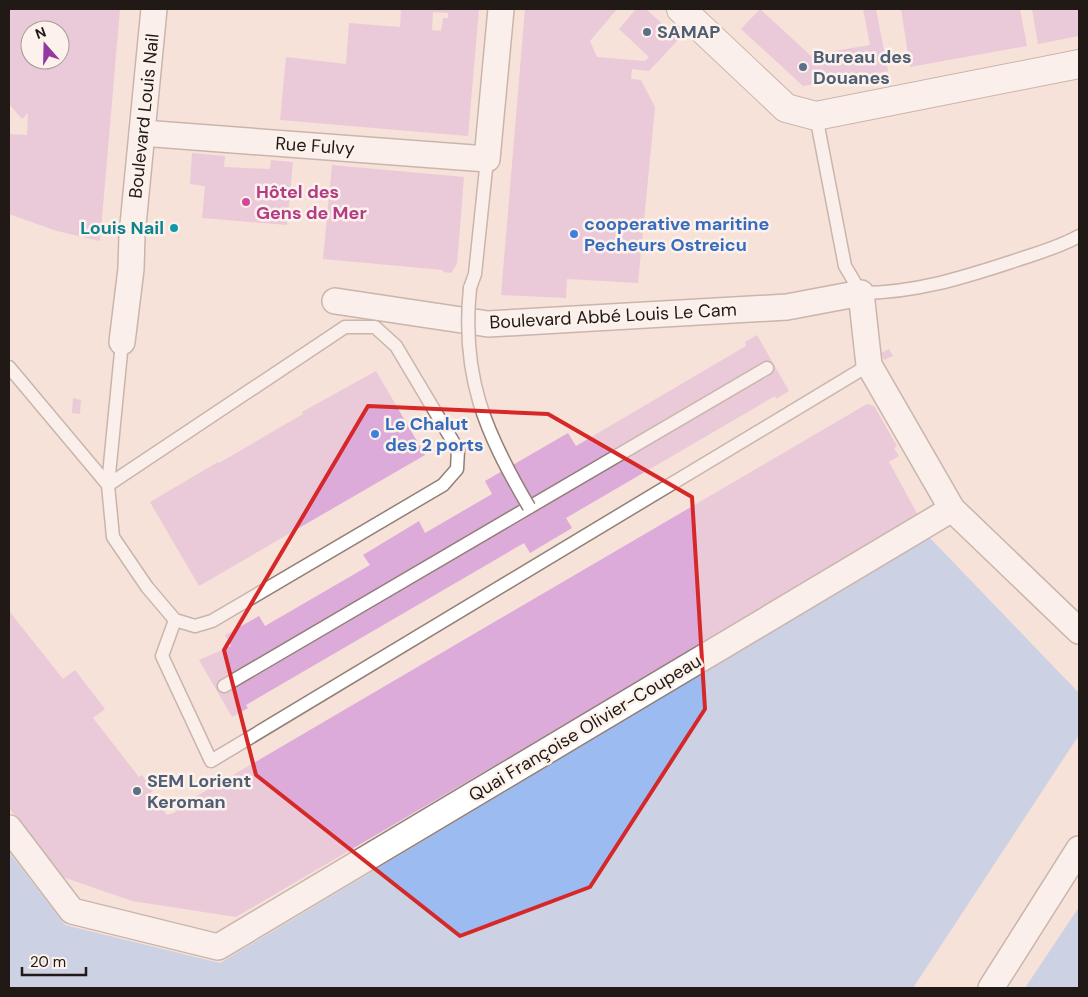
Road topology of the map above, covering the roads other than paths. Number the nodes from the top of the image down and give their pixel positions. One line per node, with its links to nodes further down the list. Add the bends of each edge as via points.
1 (154, 9): 6 (street, Boulevard Louis Nail)
2 (501, 9): 7 (street)
3 (681, 9): 5 (street, via 786,108)
4 (1079, 64): 5 (street)
5 (818, 127): 9 (lane, via 845,266)
6 (142, 133): 7 (street, Rue Fulvy); 11 (street, Boulevard Louis Nail)
7 (487, 159): 16 (lane, bridge, via 475,274 470,288 468,329 475,385 493,443)
8 (1079, 236): 9 (lane, Boulevard Abbé Louis Le Cam, via 965,277 894,293)
9 (861, 293): 10 (street, Boulevard Abbé Louis Le Cam, via 787,308 488,324); 12 (street)
10 (335, 301)
11 (122, 342): 15 (lane)
12 (869, 365): 17 (street); 18 (lane, via 211,761 162,656)
13 (9, 367): 15 (lane)
14 (767, 368): 16 (lane)
15 (108, 485): 18 (lane, via 113,537 146,586); 18 (lane, via 345,327 375,327 396,346 458,450 457,469 443,485 212,621 194,626)
16 (529, 507): 20 (lane)
17 (952, 509): 19 (street); 21 (street, Quai Françoise Olivier-Coupeau, via 218,947 72,910)
18 (175, 620)
19 (1079, 631)
20 (224, 686)
21 (9, 828)
22 (1079, 848): 23 (street)
23 (991, 988)

